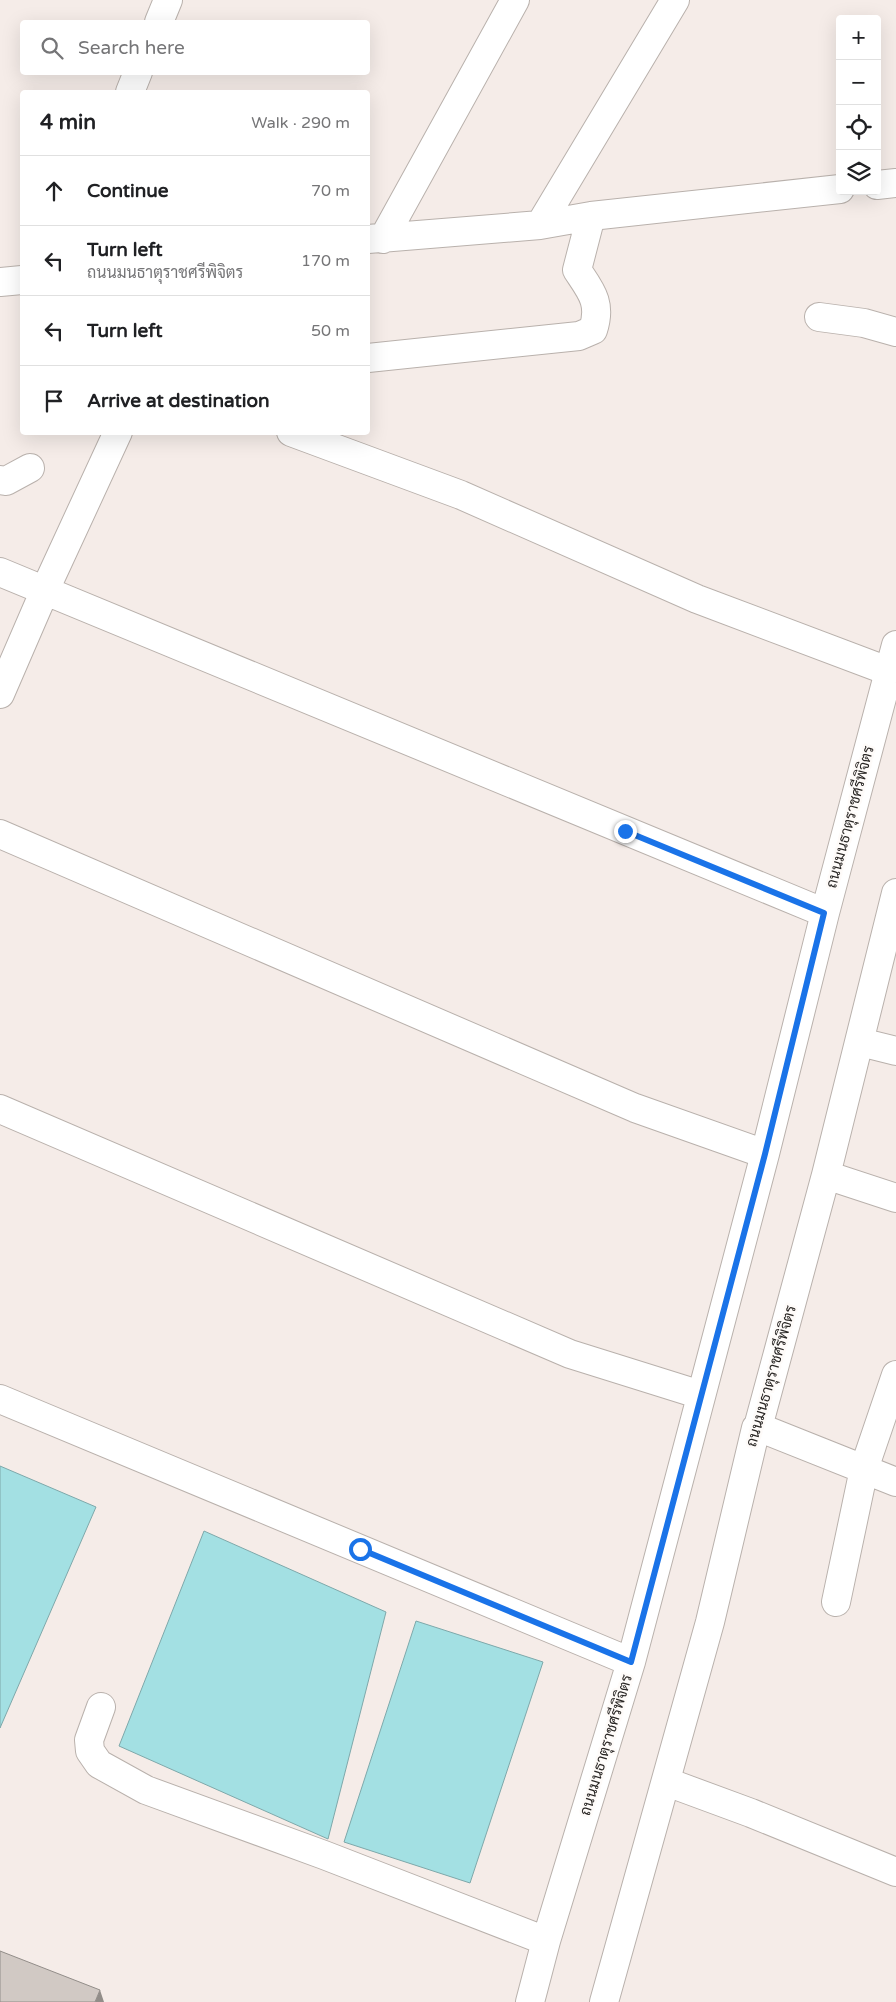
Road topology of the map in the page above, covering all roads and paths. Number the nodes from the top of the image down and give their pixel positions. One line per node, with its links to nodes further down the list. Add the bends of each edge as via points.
1 (168, 0): 4 (street)
2 (515, 0): 12 (street)
3 (675, 0): 11 (street)
4 (160, 20)
5 (137, 75): 6 (street)
6 (131, 90)
7 (896, 183): 8 (street)
8 (881, 185)
9 (836, 189): 10 (street)
10 (591, 216): 11 (street); 17 (street, via 577,270 594,295 598,316 594,330 579,336)
11 (540, 224): 12 (street)
12 (375, 239)
13 (20, 280): 14 (street)
14 (0, 282)
15 (819, 317): 16 (street, via 864,323)
16 (896, 332)
17 (370, 358)
18 (117, 435): 23 (street)
19 (299, 435): 25 (street, via 461,495 697,599)
20 (30, 468): 21 (street, via 6,481)
21 (0, 480)
22 (0, 572): 23 (street)
23 (45, 590): 26 (street); 29 (street)
24 (896, 645): 25 (street, ถนนมนธาตุราชศรีพิจิตร)
25 (888, 671): 29 (street, ถนนมนธาตุราชศรีพิจิตร)
26 (0, 694)
27 (0, 834): 33 (street, via 635,1108)
28 (896, 893): 30 (street, ถนนมนธาตุราชศรีพิจิตร)
29 (824, 913): 33 (street, ถนนมนธาตุราชศรีพิจิตร)
30 (860, 1042): 31 (street); 34 (street, ถนนมนธาตุราชศรีพิจิตร)
31 (896, 1051)
32 (0, 1109): 37 (street, via 570,1354)
33 (765, 1154): 37 (street, ถนนมนธาตุราชศรีพิจิตร)
34 (826, 1175): 35 (street); 39 (street, ถนนมนธาตุราชศรีพิจิตร)
35 (896, 1198)
36 (896, 1375): 40 (street)
37 (700, 1395): 43 (street, ถนนมนธาตุราชศรีพิจิตร)
38 (0, 1398): 43 (street)
39 (758, 1427): 40 (street); 45 (street, ถนนมนธาตุราชศรีพิจิตร)
40 (864, 1469): 41 (street); 42 (street)
41 (896, 1482)
42 (836, 1602)
43 (631, 1662): 47 (street, ถนนมนธาตุราชศรีพิจิตร)
44 (101, 1707): 47 (street, via 89,1740 90,1751 99,1764 146,1790)
45 (667, 1782): 46 (street); 49 (street, ถนนมนธาตุราชศรีพิจิตร)
46 (896, 1872)
47 (546, 1941): 48 (street, ถนนมนธาตุราชศรีพิจิตร)
48 (530, 2002)
49 (604, 2002)

